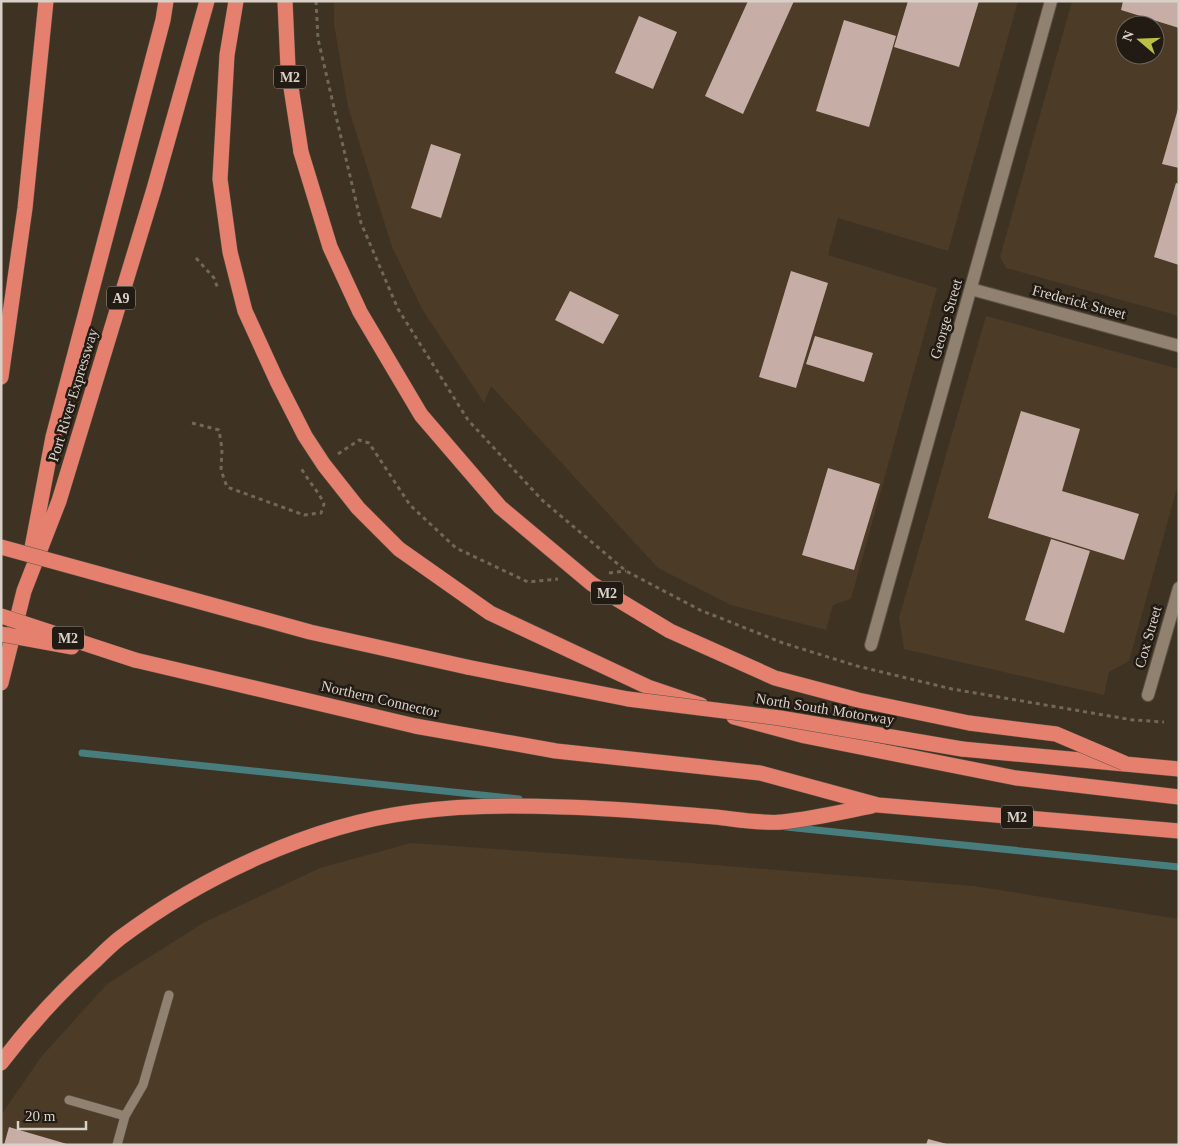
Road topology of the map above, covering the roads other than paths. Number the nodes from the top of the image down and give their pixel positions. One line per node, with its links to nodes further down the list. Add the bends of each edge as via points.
1 (46, 1): 9 (highway, via 25,208)
2 (166, 1): 12 (highway, via 53,437)
3 (207, 1): 12 (highway, Port River Expressway / A9, via 62,492)
4 (236, 1): 21 (highway, via 227,55 220,179 230,252 245,311 305,436 358,508 399,549 490,613 648,686 739,718 805,736 1016,778)
5 (285, 1): 19 (highway, M2, bridge, via 288,68 302,152 334,256 360,312 421,415 500,507 592,584 670,631 776,678 858,700 969,723 1056,734)
6 (1051, 1): 7 (street, George Street)
7 (971, 289): 8 (street, Frederick Street); 15 (street, George Street)
8 (1179, 346)
9 (1, 377)
10 (1, 547): 19 (highway, North South Motorway / M2, bridge, via 310,632 628,699 780,718 962,748)
11 (1179, 588): 18 (street, Cox Street)
12 (24, 592): 17 (highway, Port River Expressway / A9)
13 (1, 616): 16 (highway, Northern Connector / M2, bridge)
14 (1, 634): 16 (highway, bridge)
15 (871, 645)
16 (134, 660): 22 (highway, Northern Connector / M2, via 415,726 556,750 760,773)
17 (1, 683)
18 (1148, 695)
19 (1124, 763): 20 (highway, North South Motorway / M2)
20 (1179, 769)
21 (1179, 797)
22 (878, 805): 23 (highway, M2); 25 (highway, via 780,822 560,806 465,808 412,812 313,836 212,881 119,939 68,985)
23 (1179, 831)
24 (169, 995): 27 (lane, via 143,1085)
25 (1, 1064)
26 (69, 1100): 27 (lane)
27 (125, 1116): 28 (lane)
28 (117, 1145)

